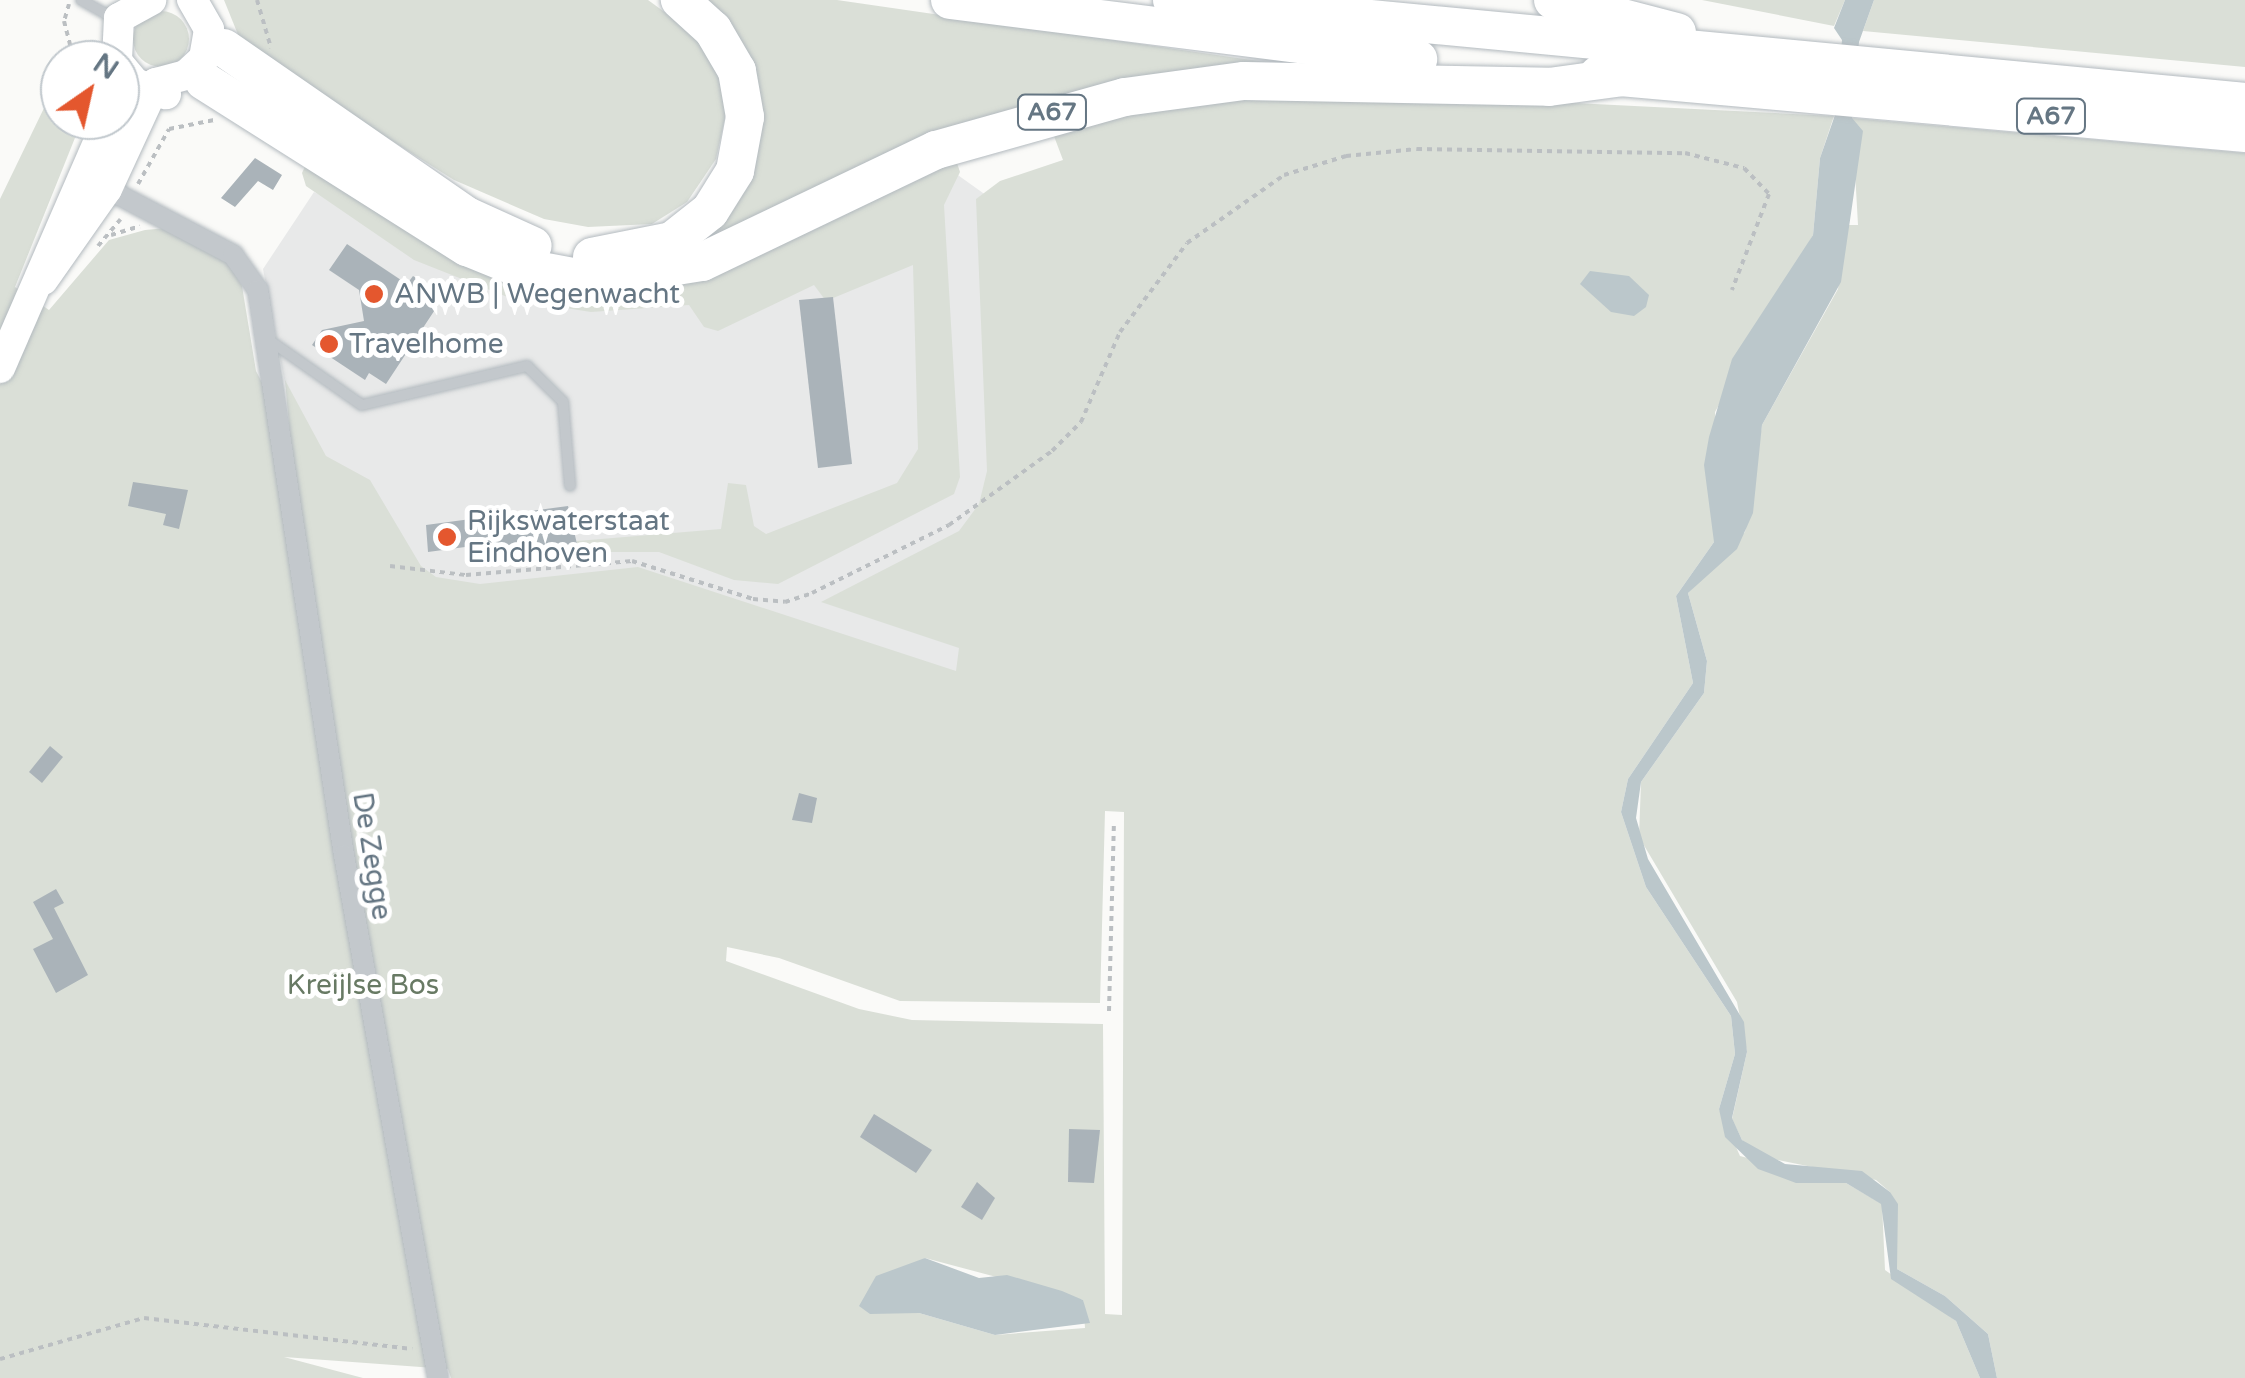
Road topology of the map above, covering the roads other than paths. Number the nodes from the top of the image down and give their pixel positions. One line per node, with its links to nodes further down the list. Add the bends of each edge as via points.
1 (151, 0): 7 (main road)
2 (680, 0): 10 (highway, via 713,30 737,71 741,152 722,198 698,224 632,254 568,255 490,228 261,76)
3 (950, 0): 11 (highway, A67, via 1136,28)
4 (1172, 0): 13 (highway, A67)
5 (1553, 0): 13 (highway, A67)
6 (200, 1): 10 (main road)
7 (104, 10): 8 (main road); 9 (main road)
8 (103, 40)
9 (112, 40)
10 (214, 60): 11 (highway, A67, via 466,246 552,276 604,280 702,262 936,150 1125,97 1244,81 1550,87); 14 (main road)
11 (1623, 78): 13 (highway, A67)
12 (140, 79): 14 (main road)
13 (1846, 83): 15 (highway, A67); 16 (highway, A67)
14 (156, 92): 18 (main road)
15 (2245, 102)
16 (2245, 133)
17 (108, 140): 18 (main road)
18 (107, 189): 19 (street, De Zegge, via 240,260 255,281); 20 (main road, via 43,280)
19 (269, 340): 21 (lane, via 362,405 527,366 563,402); 22 (street, De Zegge, via 344,855)
20 (0, 368)
21 (570, 486)
22 (438, 1378)

